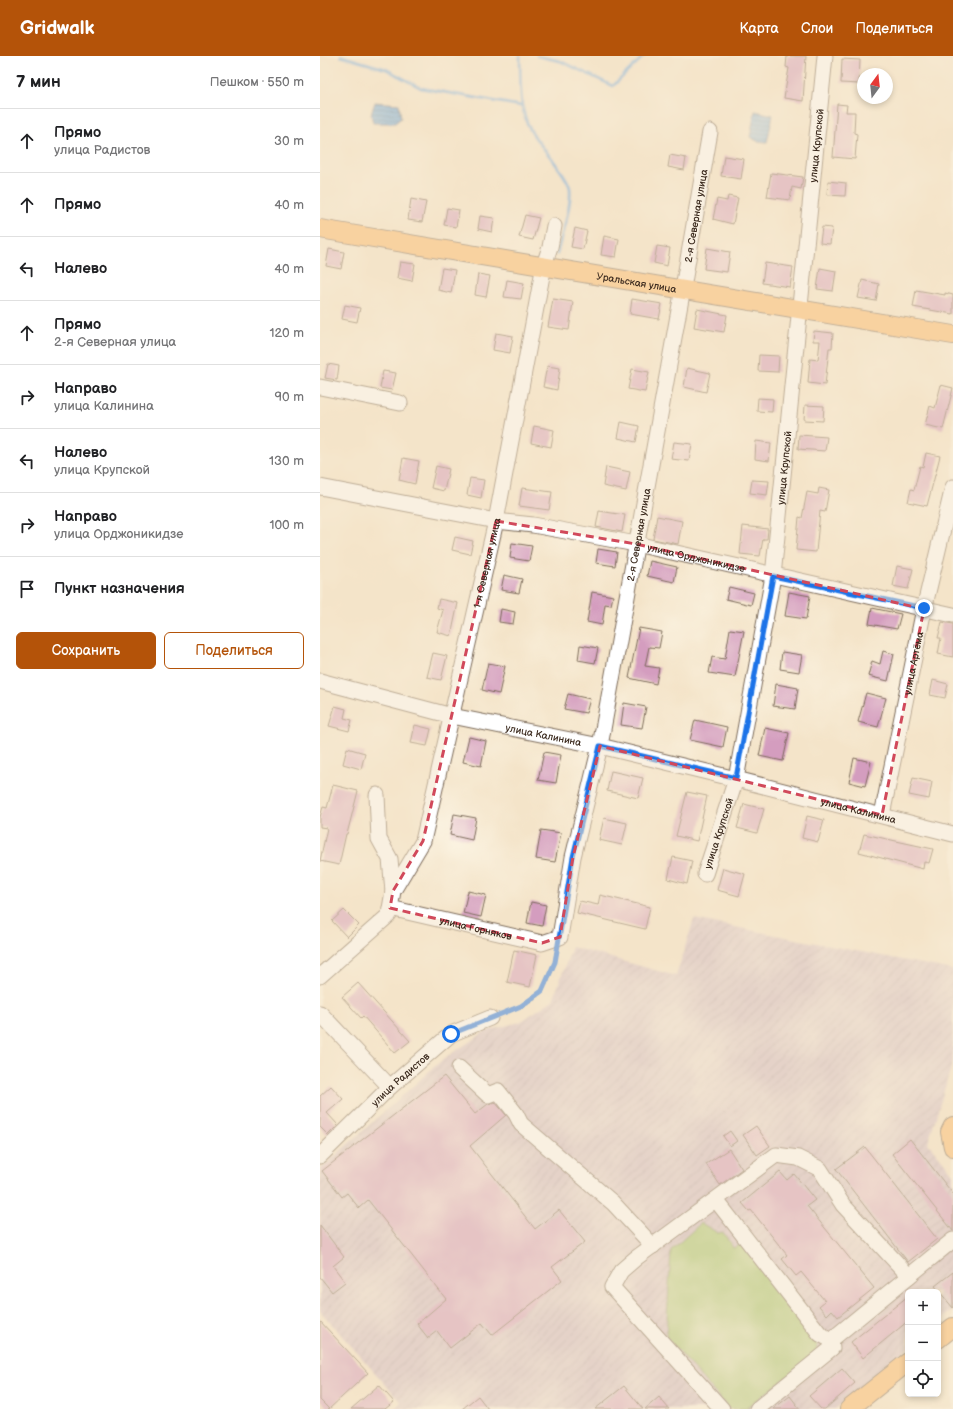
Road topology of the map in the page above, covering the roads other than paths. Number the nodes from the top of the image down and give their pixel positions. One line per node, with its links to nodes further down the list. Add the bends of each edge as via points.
1 (825, 56): 7 (street, улица Крупской)
2 (710, 132): 6 (street, 2-я Северная улица)
3 (554, 226): 5 (street, 1-я Северная улица)
4 (320, 229): 5 (main road, Уральская улица)
5 (544, 266): 6 (main road, Уральская улица); 13 (street, 1-я Северная улица)
6 (684, 288): 7 (main road, Уральская улица); 14 (street, 2-я Северная улица)
7 (798, 309): 8 (main road, Уральская улица); 15 (street, улица Крупской)
8 (953, 335)
9 (320, 387): 10 (street)
10 (400, 403)
11 (320, 487): 13 (street, улица Орджоникидзе)
12 (953, 488): 16 (street, улица Артёма)
13 (496, 521): 14 (street, улица Орджоникидзе, via 533,525); 19 (street, 1-я Северная улица)
14 (636, 544): 15 (street, улица Орджоникидзе); 20 (street, 2-я Северная улица)
15 (773, 576): 16 (street, улица Орджоникидзе); 21 (street, улица Крупской)
16 (924, 608): 17 (street, улица Орджоникидзе); 23 (street, улица Артёма)
17 (953, 615)
18 (320, 681): 19 (street, улица Калинина)
19 (452, 716): 20 (street, улица Калинина); 26 (street, 1-я Северная улица, via 424,841)
20 (600, 746): 21 (street, улица Калинина); 28 (street, 2-я Северная улица, via 573,857)
21 (736, 778): 23 (street, улица Калинина); 25 (street, улица Крупской)
22 (377, 795): 26 (street, 1-я Северная улица, via 379,839 390,859)
23 (882, 815): 24 (street, улица Калинина)
24 (953, 834)
25 (705, 874)
26 (393, 891): 27 (street, 1-я Северная улица)
27 (390, 908): 28 (street, улица Горняков, via 542,943); 29 (street, 1-я Северная улица, via 389,915)
28 (560, 937)
29 (320, 976)
30 (320, 1013): 33 (street)
31 (490, 1018): 33 (street, улица Радистов, via 451,1034)
32 (459, 1068): 39 (street, via 488,1095 498,1091 521,1124 613,1203)
33 (390, 1087): 36 (street, улица Радистов)
34 (953, 1126): 35 (main road, via 950,1132)
35 (953, 1147)
36 (320, 1156)
37 (716, 1200): 39 (street); 40 (street, via 776,1155 798,1158 820,1169 843,1205); 43 (street, via 820,1334)
38 (953, 1240): 40 (street)
39 (652, 1246): 45 (street, via 621,1271 612,1287)
40 (909, 1276): 43 (street)
41 (953, 1327): 42 (main road)
42 (941, 1337)
43 (831, 1340): 46 (street, via 832,1348)
44 (905, 1364): 47 (main road)
45 (722, 1409)
46 (756, 1409)
47 (849, 1409)

